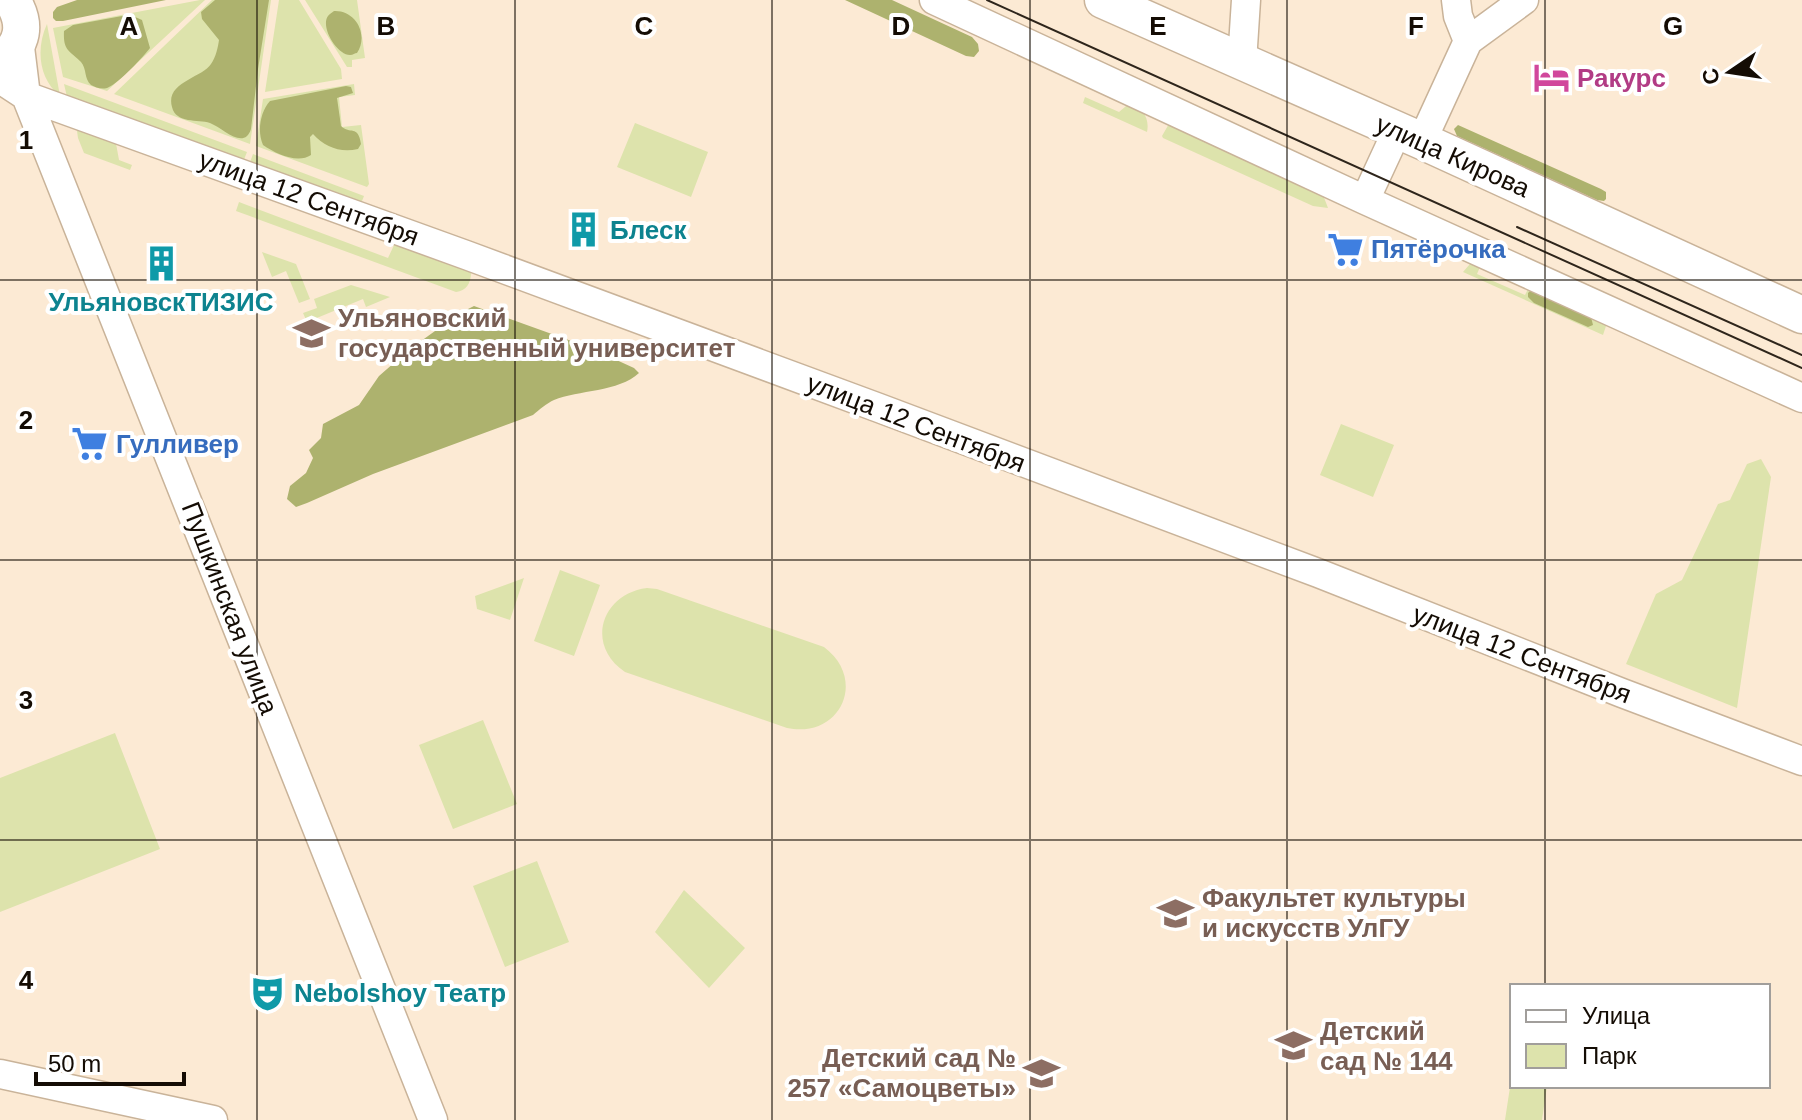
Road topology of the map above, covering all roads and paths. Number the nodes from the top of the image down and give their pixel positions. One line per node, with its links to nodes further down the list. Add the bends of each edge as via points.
1 (12, 0): 8 (main road, via 22,25)
2 (934, 0): 13 (street)
3 (1103, 0): 9 (main road, улица Кирова)
4 (1246, 0): 9 (street)
5 (1456, 0): 7 (street)
6 (1524, 0): 7 (street)
7 (1468, 41): 12 (street)
8 (10, 50): 11 (street, Пушкинская улица)
9 (1242, 62): 12 (main road, улица Кирова)
10 (0, 79): 11 (street)
11 (26, 96): 16 (street, улица 12 Сентября, via 879,408); 19 (street, Пушкинская улица)
12 (1410, 136): 13 (street); 14 (main road, улица Кирова)
13 (1365, 200): 15 (street)
14 (1802, 315)
15 (1802, 398)
16 (1802, 761)
17 (0, 1074): 18 (street)
18 (213, 1120)
19 (433, 1120)

